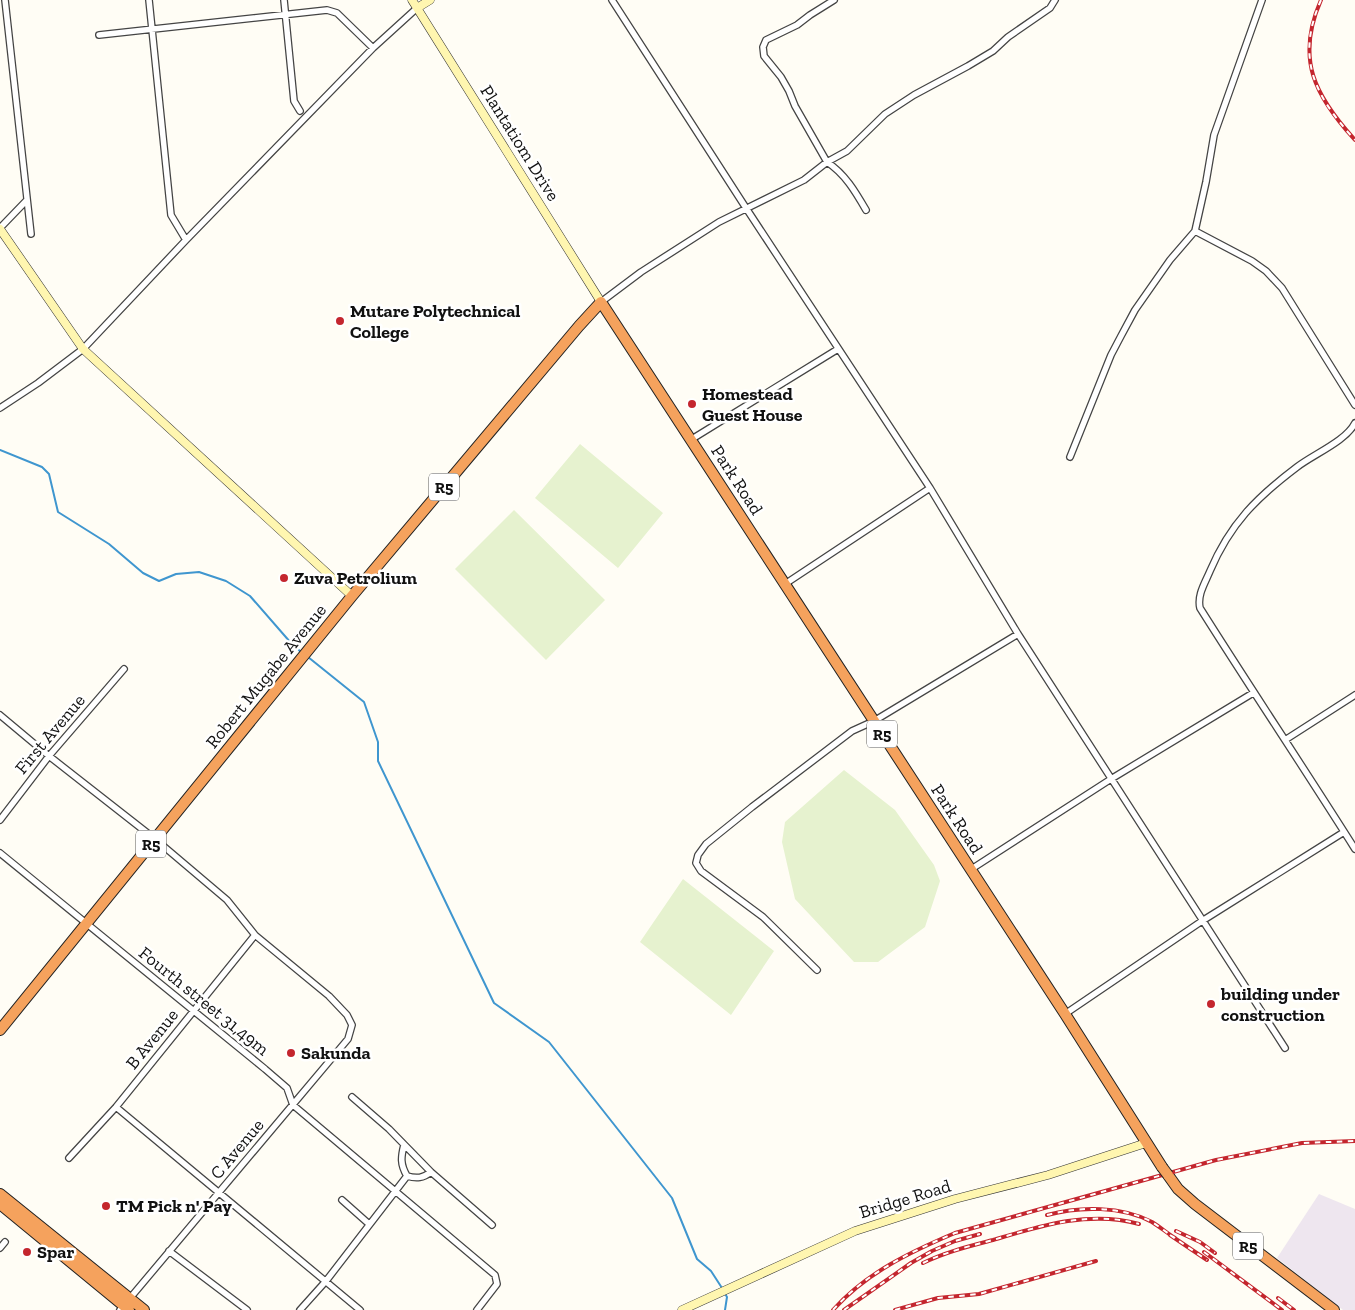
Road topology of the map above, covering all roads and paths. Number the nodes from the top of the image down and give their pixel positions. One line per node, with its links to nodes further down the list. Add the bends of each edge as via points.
1 (5, 0): 17 (street)
2 (149, 0): 12 (street)
3 (284, 0): 11 (street)
4 (412, 0): 10 (street, Plantatiom Drive)
5 (430, 0): 10 (street)
6 (612, 0): 18 (street)
7 (834, 0): 16 (street, via 797,26 766,40 763,47 764,56 785,84)
8 (1055, 0): 16 (street, via 1050,8 993,51 885,114 848,151)
9 (1262, 0): 21 (street, via 1214,135)
10 (417, 8): 14 (street); 24 (street, Plantatiom Drive)
11 (286, 15): 12 (street); 14 (street, via 326,10 337,13); 15 (street, via 294,102)
12 (152, 28): 13 (street); 23 (street, via 171,215)
13 (99, 35)
14 (374, 48): 23 (street)
15 (300, 112)
16 (826, 162): 18 (street, via 804,180); 19 (street, via 850,184)
17 (27, 200): 20 (street); 22 (street)
18 (746, 208): 24 (street, via 641,272); 26 (street)
19 (866, 210)
20 (0, 228): 25 (street)
21 (1195, 231): 27 (street, via 1252,261 1282,288); 31 (street, via 1170,260 1125,327)
22 (31, 234)
23 (186, 240): 25 (street)
24 (601, 302): 30 (highway, Park Road / R5); 34 (highway, Robert Mugabe Avenue / R5)
25 (83, 348): 28 (street); 34 (street)
26 (838, 349): 30 (street); 32 (street)
27 (1355, 405)
28 (0, 408)
29 (1355, 423): 37 (street, via 1348,434 1298,466 1254,503 1219,550 1201,592 1200,608)
30 (692, 439): 33 (highway, Park Road / R5)
31 (1070, 457)
32 (930, 488): 33 (street); 35 (street)
33 (785, 584): 40 (highway, Park Road / R5)
34 (352, 596): 46 (highway, Robert Mugabe Avenue / R5)
35 (1018, 634): 40 (street); 43 (street)
36 (124, 668): 42 (street, First Avenue)
37 (1253, 693): 41 (street); 43 (street)
38 (1355, 695): 41 (street)
39 (0, 715): 42 (street)
40 (874, 721): 49 (highway, Park Road / R5); 53 (street, via 852,731 752,807 706,844 696,863 701,871 762,917)
41 (1285, 740): 45 (street)
42 (49, 756): 44 (street, First Avenue); 46 (street)
43 (1111, 779): 49 (street); 50 (street)
44 (0, 820)
45 (1344, 832): 47 (street); 50 (street)
46 (156, 839): 51 (highway, Robert Mugabe Avenue / R5); 52 (street, via 227,900)
47 (1355, 849)
48 (0, 853): 51 (street, Fourth street 31,49m)
49 (970, 870): 55 (highway, Park Road / R5)
50 (1202, 921): 55 (street); 57 (street)
51 (86, 925): 54 (street, Fourth street 31,49m); 56 (highway, Robert Mugabe Avenue / R5)
52 (254, 935): 54 (street, B Avenue); 59 (street, C Avenue, via 329,996 347,1014 352,1026 348,1040)
53 (817, 970)
54 (195, 1011): 59 (street, Fourth street 31,49m, via 283,1084); 60 (street, B Avenue)
55 (1065, 1014): 61 (highway, Park Road / R5)
56 (0, 1030)
57 (1285, 1048)
58 (352, 1097): 62 (street)
59 (293, 1105): 66 (street, Fourth street 31,49m); 67 (street, C Avenue)
60 (116, 1107): 63 (street, B Avenue); 67 (street)
61 (1146, 1143): 83 (street, Bridge Road, via 1048,1176 955,1199 855,1231); 84 (highway, Park Road / R5, via 1178,1189)
62 (404, 1145): 64 (street); 65 (street, via 400,1158)
63 (69, 1158)
64 (431, 1172): 65 (street, via 424,1177); 72 (street)
65 (407, 1176): 66 (street)
66 (394, 1191): 71 (street); 82 (street, Fourth street 31,49m, via 495,1276 496,1284)
67 (220, 1193): 75 (street, C Avenue); 76 (street)
68 (0, 1194): 77 (highway)
69 (342, 1200): 71 (street)
70 (0, 1204): 77 (highway)
71 (369, 1224): 76 (street)
72 (492, 1225)
73 (5, 1242): 74 (street)
74 (0, 1248)
75 (169, 1252): 77 (street, C Avenue); 79 (street)
76 (326, 1281): 80 (street); 81 (street)
77 (125, 1306): 78 (highway)
78 (144, 1310)
79 (247, 1310)
80 (300, 1310)
81 (360, 1310)
82 (477, 1310)
83 (682, 1310)
84 (1334, 1310)

